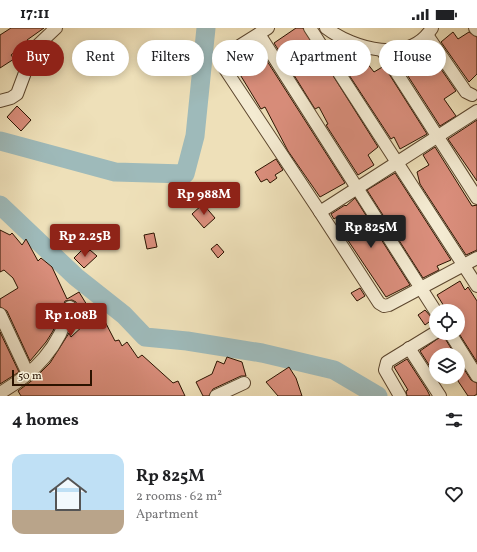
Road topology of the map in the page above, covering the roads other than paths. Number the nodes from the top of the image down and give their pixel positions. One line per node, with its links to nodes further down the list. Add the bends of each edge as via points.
1 (56, 28): 10 (street, via 32,54 17,94)
2 (310, 28): 13 (street)
3 (326, 28): 7 (street, via 352,44)
4 (264, 31): 14 (street); 16 (street, via 225,55 223,66)
5 (430, 32): 6 (street); 9 (street, via 466,92)
6 (419, 40)
7 (379, 49)
8 (398, 76): 12 (street)
9 (475, 90): 11 (street, via 474,106)
10 (0, 101)
11 (477, 112): 12 (street)
12 (436, 137): 13 (street); 15 (street)
13 (397, 161): 14 (street); 18 (street)
14 (358, 188): 16 (street); 20 (street)
15 (477, 198)
16 (320, 212): 20 (street, via 382,305 389,305)
17 (477, 258): 18 (street)
18 (464, 266): 19 (street); 20 (street)
19 (477, 286)
20 (421, 289): 21 (street)
21 (431, 304)
22 (70, 307): 27 (street, via 61,333 39,366)
23 (0, 314): 27 (street)
24 (429, 336): 26 (street)
25 (454, 340): 28 (street)
26 (409, 348): 33 (street, via 386,364 385,370); 34 (street)
27 (28, 374): 30 (street)
28 (477, 376)
29 (244, 383): 32 (street)
30 (15, 391): 31 (street)
31 (0, 393)
32 (216, 396)
33 (400, 396)
34 (440, 396)

